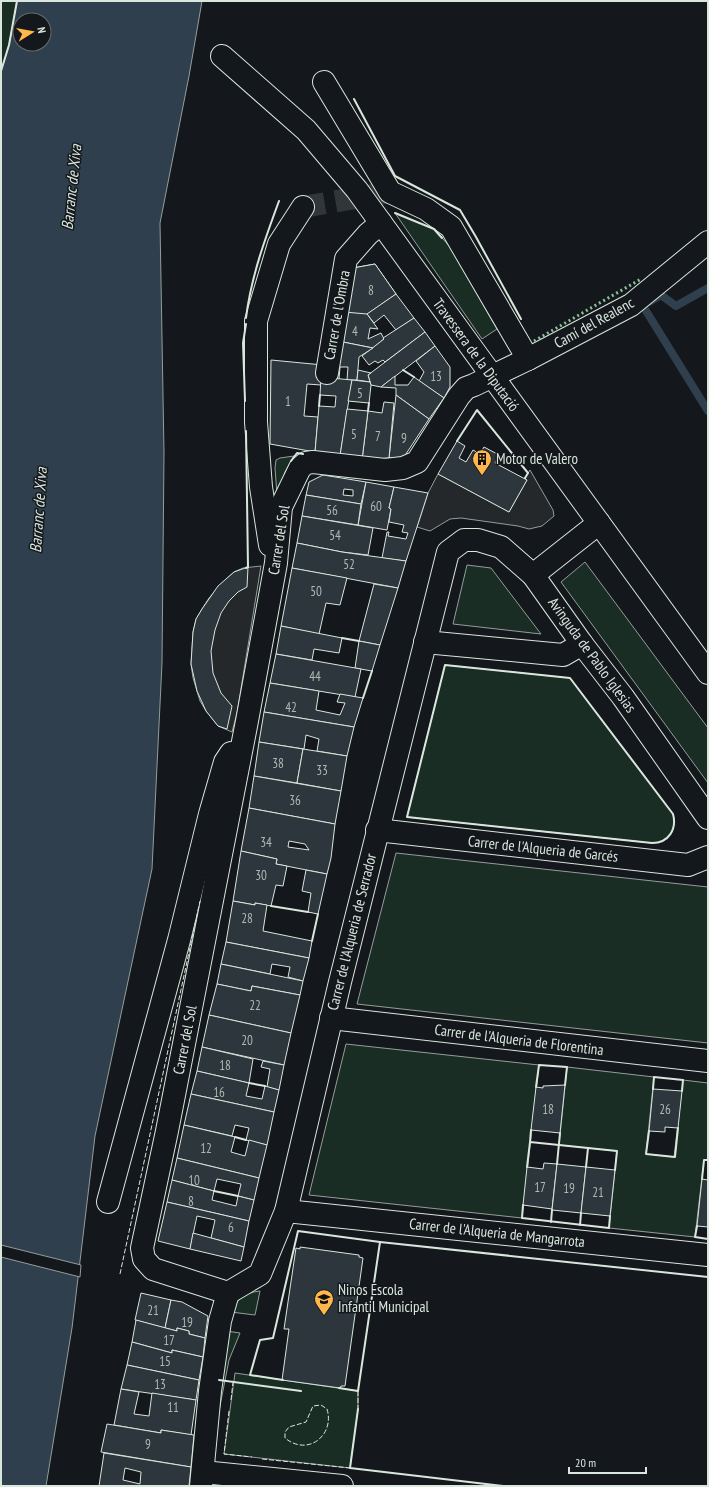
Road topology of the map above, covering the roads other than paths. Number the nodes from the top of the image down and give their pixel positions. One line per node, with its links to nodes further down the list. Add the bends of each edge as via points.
1 (222, 56): 4 (street, Travessera de la Diputació, via 306,130)
2 (324, 82): 6 (street, via 390,192 426,209 451,227)
3 (303, 207): 11 (street, via 279,244 256,321 256,422 261,487 268,539)
4 (381, 224): 7 (street, Carrer de l'Ombra, via 368,234 346,259); 8 (street, Travessera de la Diputació)
5 (708, 242): 6 (street, Camí del Realenc, via 631,305)
6 (528, 359): 8 (street, Camí del Realenc)
7 (327, 373)
8 (492, 377): 9 (street, Travessera de la Diputació); 11 (street, Carrer del Sol, via 466,388 417,462 403,468 385,470 313,462 306,463 300,468 281,507)
9 (599, 523): 12 (street); 15 (street, Travessera de la Diputació)
10 (448, 552): 12 (street, Avinguda de Pablo Iglesias, via 464,540 478,540 501,547); 13 (street, Carrer de l'Alqueria de Serrador)
11 (276, 563): 16 (street, Carrer del Sol)
12 (533, 575): 14 (street, Avinguda de Pablo Iglesias)
13 (425, 642): 14 (street, via 563,655); 18 (street, Carrer de l'Alqueria de Serrador)
14 (582, 644): 17 (street, Avinguda de Pablo Iglesias, via 623,697)
15 (708, 673)
16 (245, 730): 22 (street, Carrer del Sol, via 225,762); 25 (street, Carrer del Sol, via 169,1123 142,1248 144,1260 153,1269)
17 (708, 818)
18 (378, 830): 19 (street, Carrer de l'Alqueria de Garcés, via 688,865); 20 (street, Carrer de l'Alqueria de Serrador)
19 (708, 857)
20 (331, 1018): 21 (street, Carrer de l'Alqueria de Florentina); 23 (street, Carrer de l'Alqueria de Serrador)
21 (708, 1061)
22 (108, 1202)
23 (286, 1211): 24 (street, Carrer de l'Alqueria de Mangarrota); 25 (street, Carrer de l'Alqueria de Serrador, via 260,1274)
24 (708, 1255)
25 (228, 1293): 26 (street, via 220,1321 214,1360)
26 (202, 1479): 27 (street)
27 (338, 1486)

